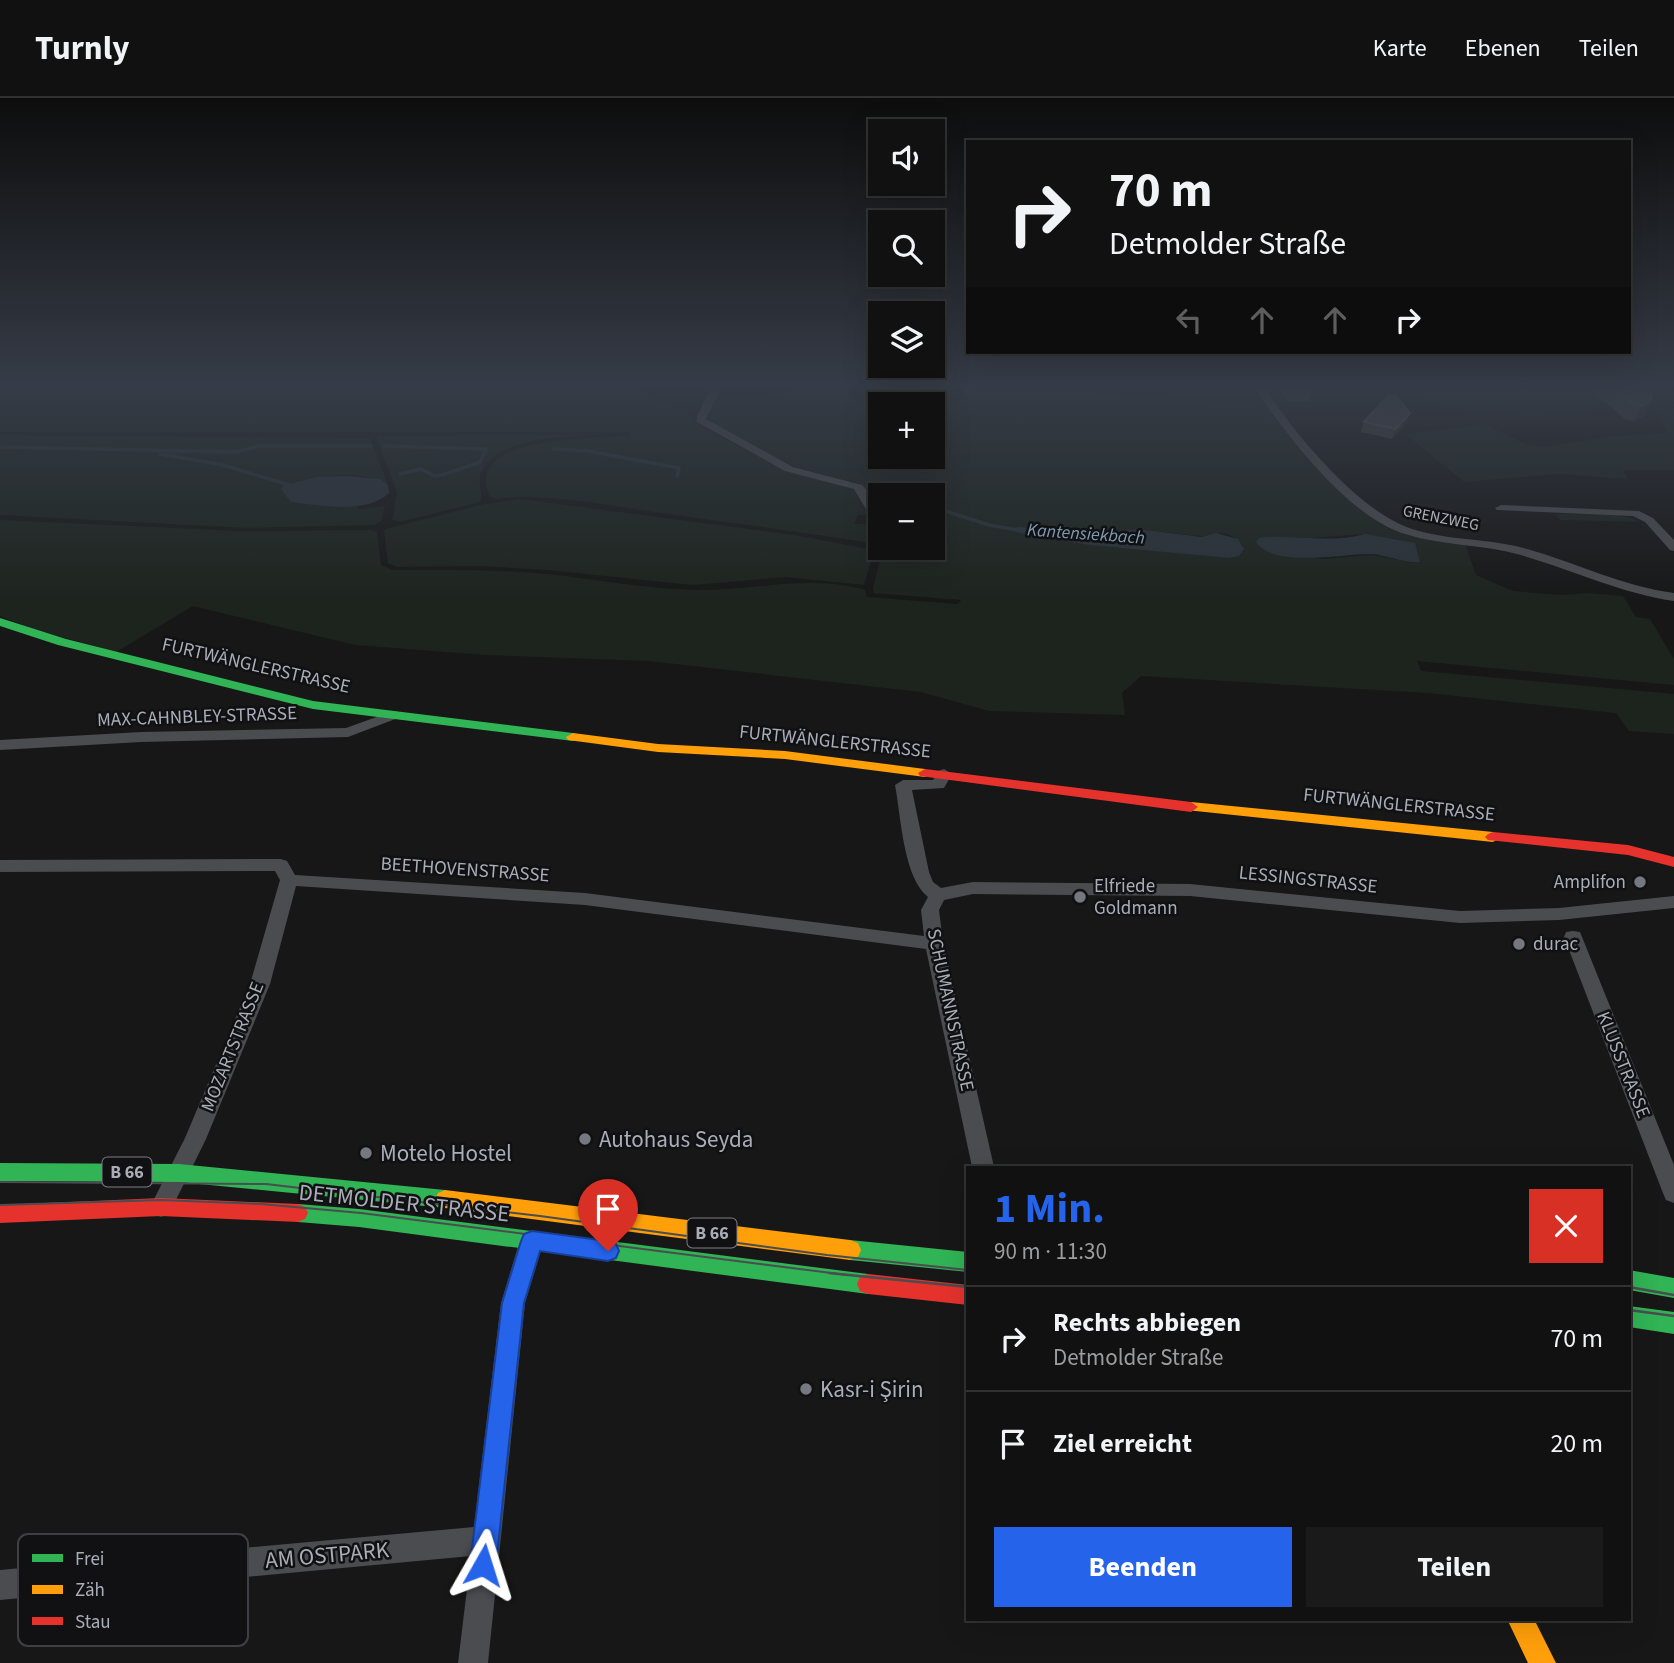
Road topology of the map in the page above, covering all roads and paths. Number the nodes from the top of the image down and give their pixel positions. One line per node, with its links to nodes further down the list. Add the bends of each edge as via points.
1 (765, 456): 3 (street, via 789,469 858,487)
2 (1317, 456): 6 (street, GRENZWEG, via 1391,526 1419,535 1531,553 1631,591)
3 (868, 500)
4 (1501, 508): 5 (street, via 1635,513 1646,517)
5 (1674, 547)
6 (1674, 597)
7 (0, 622): 8 (street, FURTWÄNGLERSTRASSE, via 313,705)
8 (393, 715): 9 (street, MAX-CAHNBLEY-STRASSE, via 348,732); 10 (street, FURTWÄNGLERSTRASSE, via 658,748 785,755)
9 (0, 745)
10 (944, 774): 11 (street, FURTWÄNGLERSTRASSE, via 1181,806 1628,850); 14 (street, via 938,785 903,785 920,872 925,885)
11 (1674, 862)
12 (0, 866): 13 (street, BEETHOVENSTRASSE, via 281,865)
13 (289, 880): 17 (street, BEETHOVENSTRASSE, via 584,899); 20 (street, MOZARTSTRASSE, via 260,984)
14 (938, 895): 15 (street, LESSINGSTRASSE, via 973,888 1190,891 1461,917 1559,914); 17 (street, SCHUMANNSTRASSE, via 930,910)
15 (1674, 902)
16 (1573, 937): 21 (street, KLUSSTRASSE)
17 (934, 942): 18 (street, SCHUMANNSTRASSE)
18 (983, 1166)
19 (0, 1171): 20 (street, DETMOLDER STRASSE / B 66)
20 (179, 1173): 22 (street, MOZARTSTRASSE); 25 (street, DETMOLDER STRASSE / B 66, via 374,1190)
21 (1674, 1193)
22 (161, 1207): 23 (street, DETMOLDER STRASSE / B 66); 24 (street, DETMOLDER STRASSE / B 66, via 359,1218)
23 (0, 1214)
24 (532, 1241): 28 (street, DETMOLDER STRASSE / B 66); 31 (street, via 513,1303)
25 (966, 1262)
26 (1631, 1280): 27 (street)
27 (1674, 1288)
28 (966, 1295)
29 (1631, 1316): 30 (street)
30 (1674, 1323)
31 (486, 1541): 32 (street, AM OSTPARK); 36 (street)
32 (248, 1563)
33 (18, 1583): 34 (street, AM OSTPARK)
34 (0, 1585)
35 (1521, 1621): 37 (street)
36 (473, 1663)
37 (1542, 1663)

